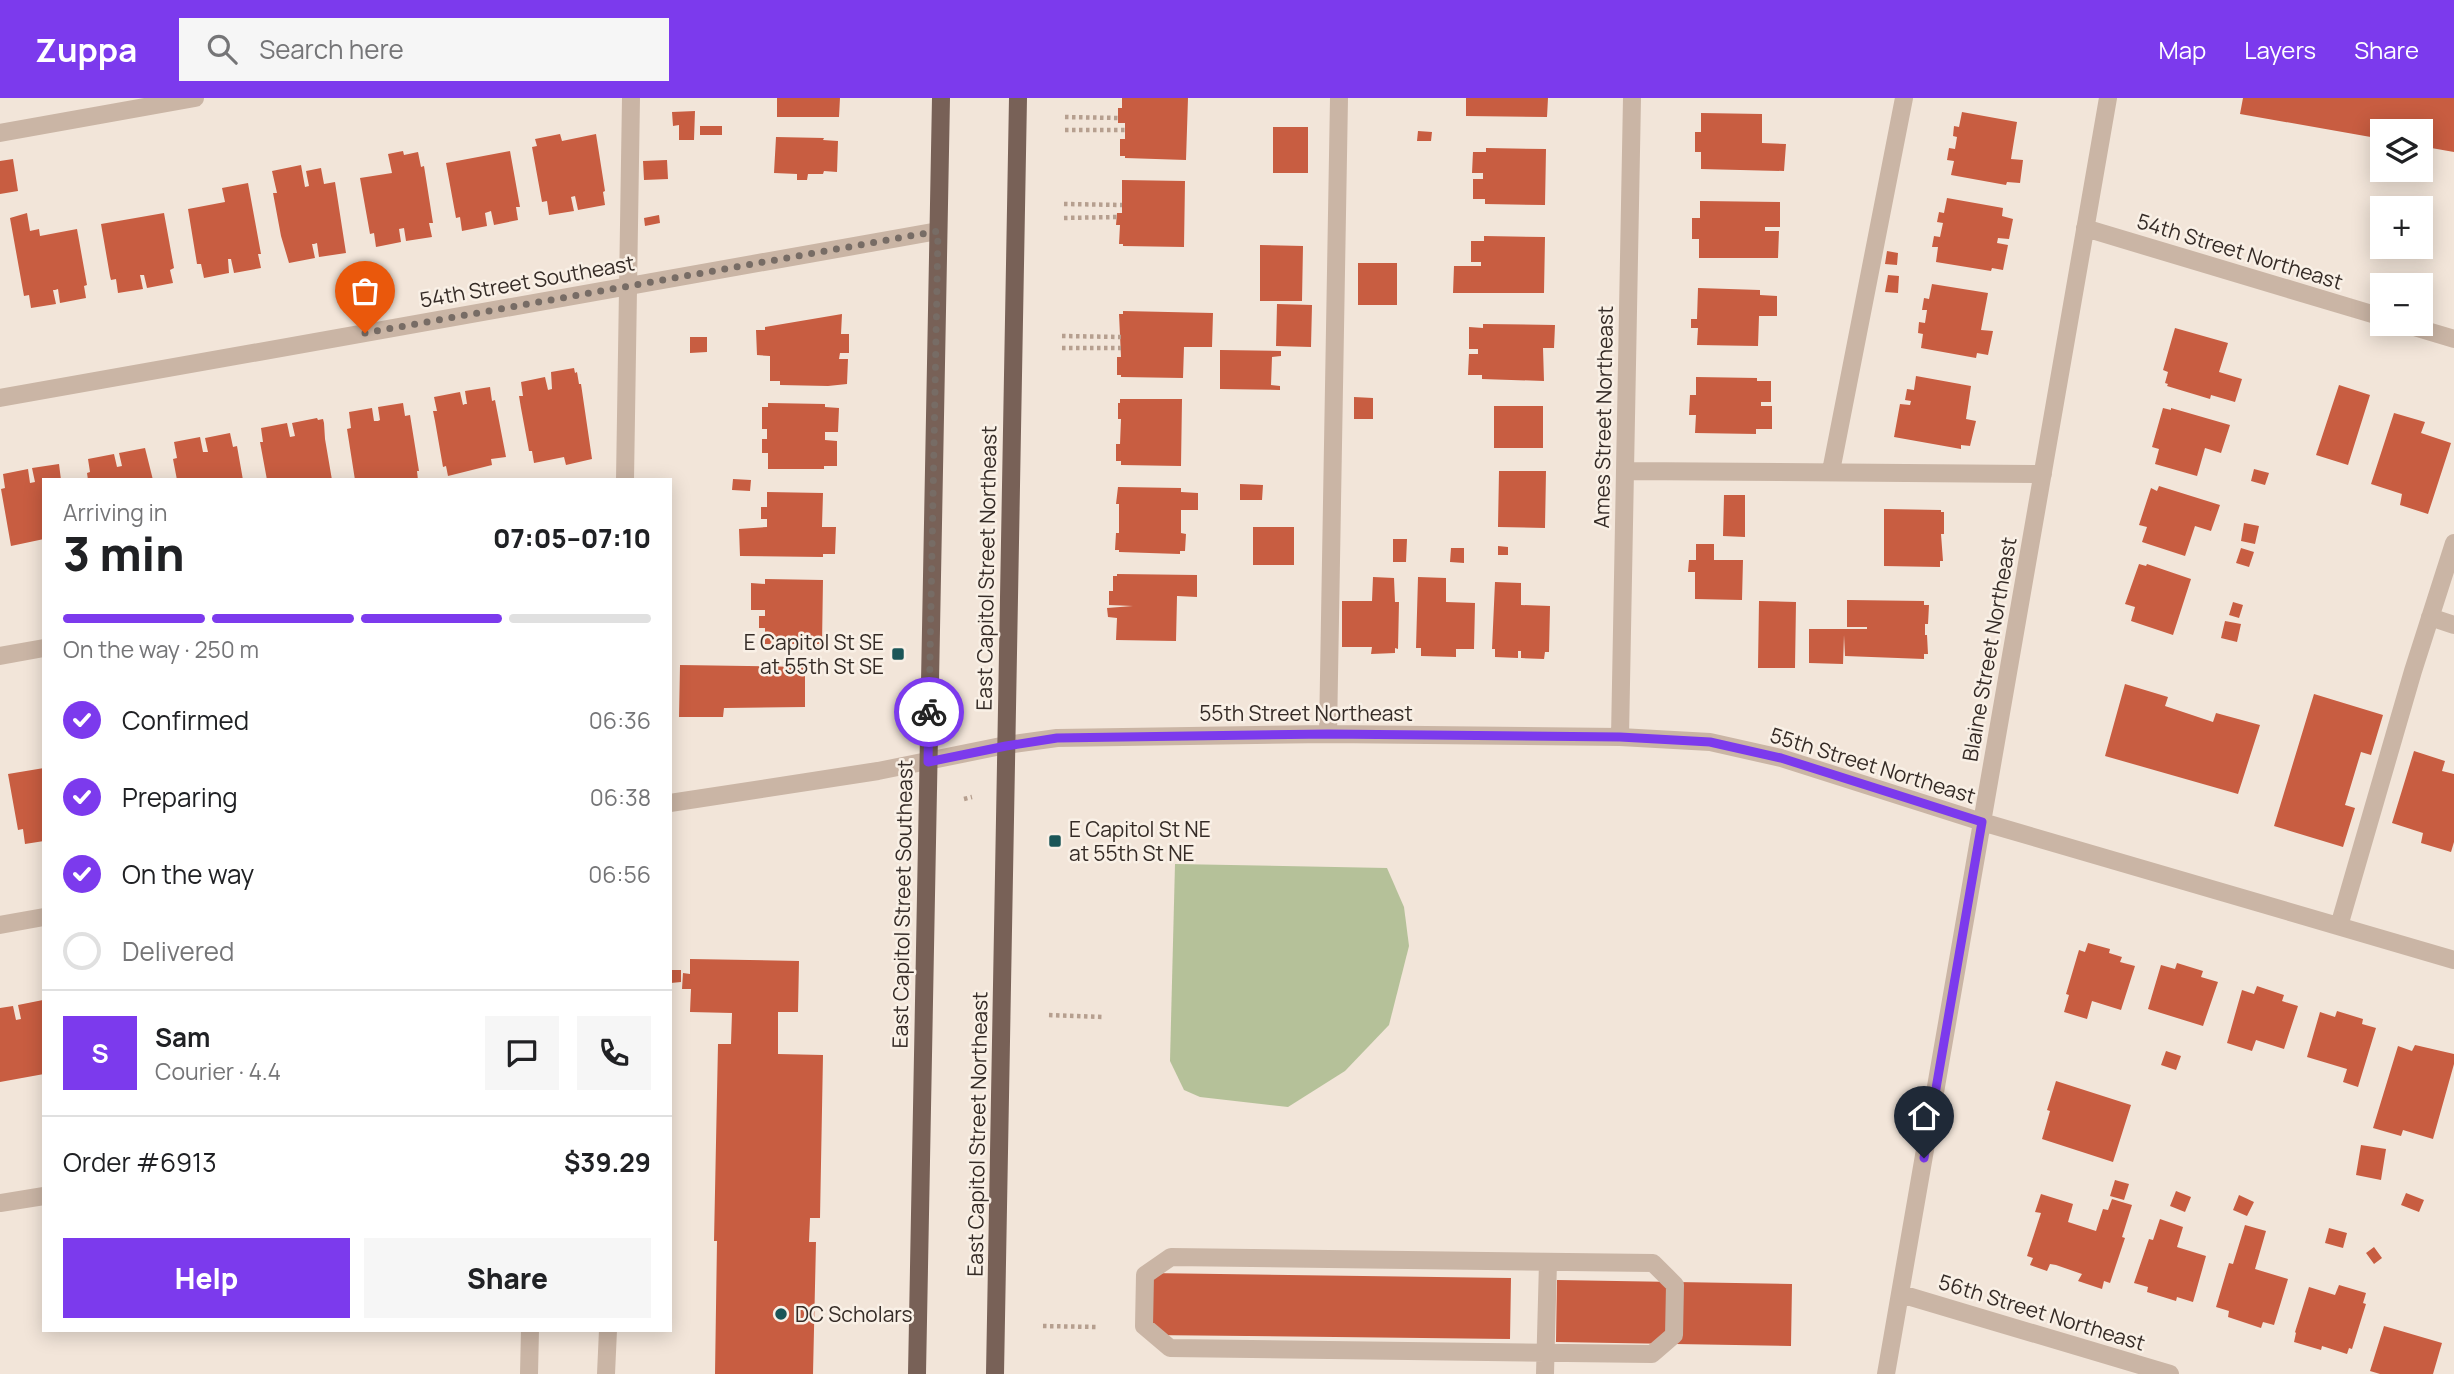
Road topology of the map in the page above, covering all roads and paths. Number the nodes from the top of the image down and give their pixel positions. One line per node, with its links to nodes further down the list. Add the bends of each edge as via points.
1 (195, 98): 13 (street)
2 (631, 98): 20 (street)
3 (941, 98): 19 (main road, East Capitol Street Southeast)
4 (1018, 98): 40 (main road, East Capitol Street Northeast)
5 (1339, 98): 38 (street)
6 (1632, 98): 29 (street, Ames Street Northeast)
7 (1904, 98): 30 (street)
8 (2108, 98): 18 (street, Blaine Street Northeast)
9 (1065, 117): 10 (path)
10 (1118, 118)
11 (1065, 130): 12 (path)
12 (1125, 130)
13 (0, 133)
14 (1064, 204): 15 (path)
15 (1122, 205)
16 (1116, 217): 17 (path)
17 (1064, 218)
18 (2085, 228): 21 (street, 54th Street Northeast); 31 (street, Blaine Street Northeast)
19 (938, 231): 20 (street, 54th Street Southeast); 41 (main road, East Capitol Street Southeast)
20 (627, 287): 28 (street, 54th Street Southeast); 32 (street)
21 (2370, 313)
22 (2433, 333): 25 (street)
23 (1062, 336): 24 (path)
24 (1121, 337)
25 (2454, 339)
26 (1062, 348): 27 (path)
27 (1121, 348)
28 (0, 398)
29 (1625, 471): 30 (street); 39 (street, Ames Street Northeast)
30 (1831, 471): 31 (street)
31 (2043, 474): 45 (street, Blaine Street Northeast)
32 (625, 478)
33 (2454, 543): 34 (street)
34 (2430, 617): 35 (street); 48 (street)
35 (2454, 625)
36 (42, 648): 37 (street)
37 (0, 656)
38 (1328, 734): 39 (street, 55th Street Northeast); 40 (street, 55th Street Northeast, via 1057,738)
39 (1620, 737): 45 (street, 55th Street Northeast, via 1710,742 1781,758)
40 (1006, 746): 41 (street, 55th Street Northeast); 64 (main road, East Capitol Street Northeast)
41 (928, 762): 44 (street, 55th Street Northeast); 63 (main road, East Capitol Street Southeast)
42 (972, 797): 43 (path)
43 (964, 799)
44 (672, 803)
45 (1982, 822): 48 (street, 55th Street Northeast); 55 (street, Blaine Street Northeast)
46 (42, 917): 47 (street)
47 (0, 925)
48 (2339, 926): 49 (street, 55th Street Northeast)
49 (2454, 960)
50 (1049, 1015): 51 (path)
51 (1104, 1017)
52 (42, 1196): 53 (street)
53 (0, 1203)
54 (1548, 1262): 60 (street); 60 (street, via 1653,1263 1675,1285 1674,1335 1652,1354); 60 (street, via 1171,1257 1145,1275 1144,1326 1170,1348)
55 (1900, 1294): 66 (street, Blaine Street Northeast); 67 (street, 56th Street Northeast)
56 (1043, 1326): 57 (path)
57 (1096, 1326)
58 (530, 1332): 61 (street)
59 (608, 1332): 62 (street)
60 (1546, 1352): 65 (street)
61 (529, 1374)
62 (607, 1374)
63 (916, 1374)
64 (995, 1374)
65 (1545, 1374)
66 (1886, 1374)
67 (2170, 1374)

